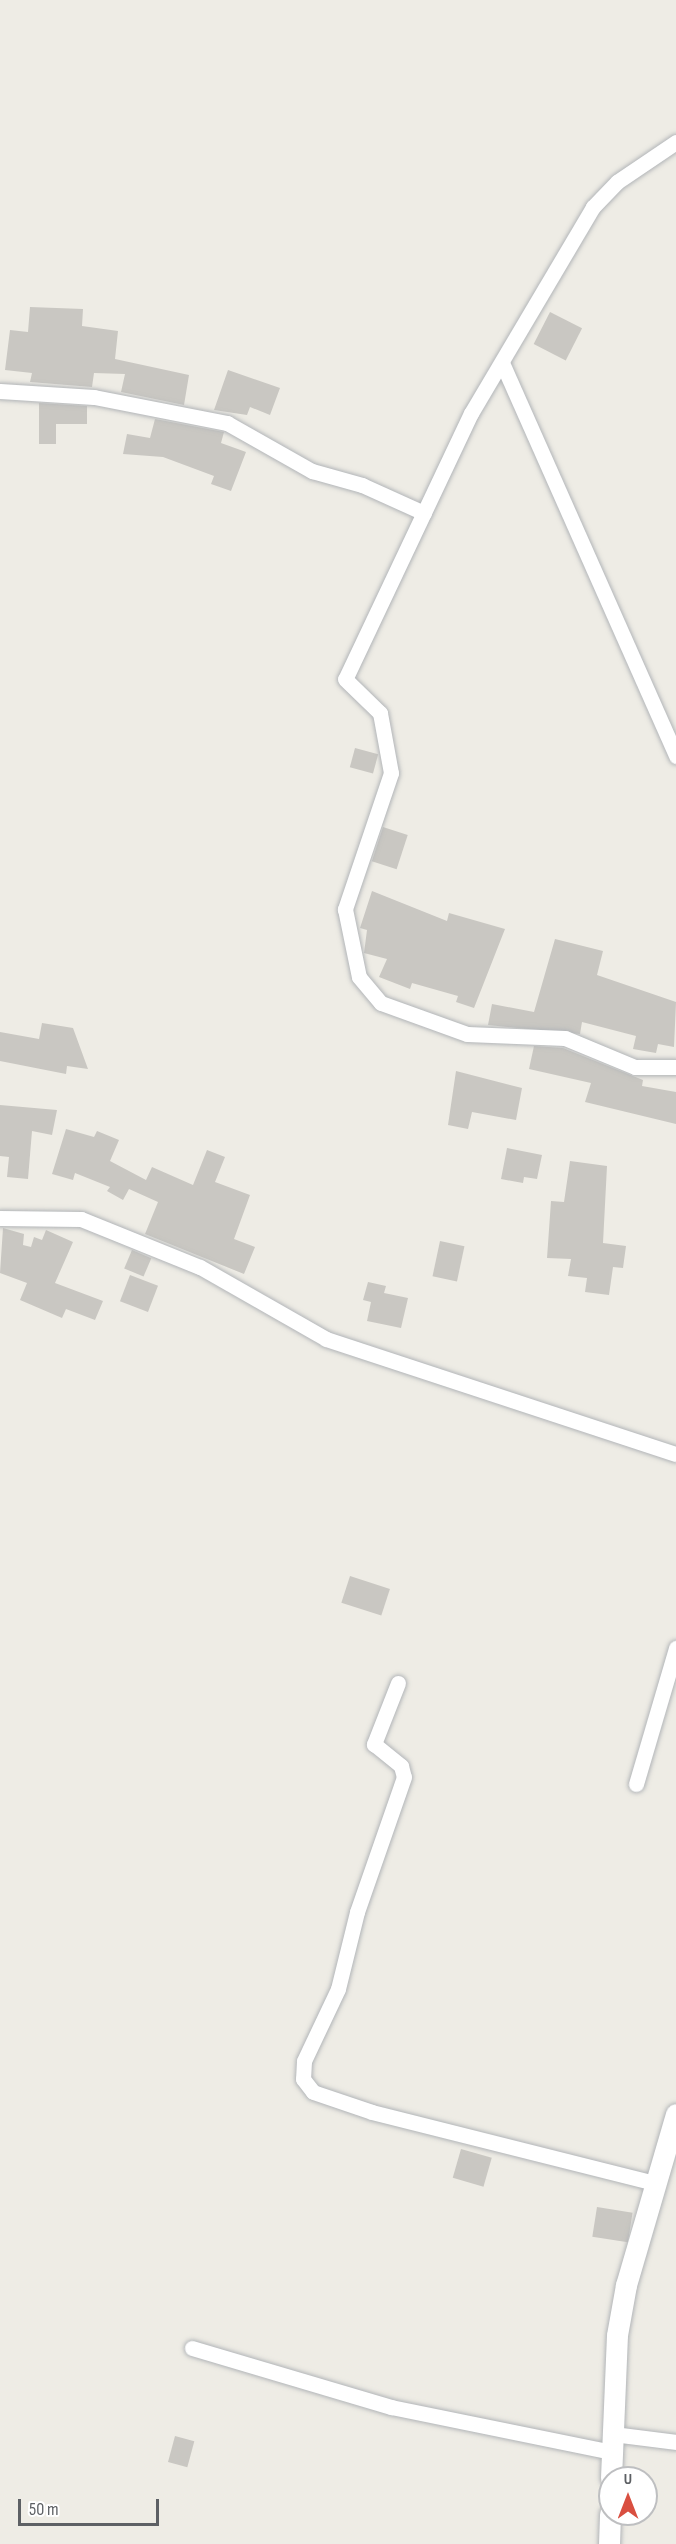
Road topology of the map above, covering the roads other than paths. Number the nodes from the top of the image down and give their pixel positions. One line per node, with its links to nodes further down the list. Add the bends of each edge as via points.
1 (676, 142): 2 (street, via 616,182 594,207)
2 (503, 365): 4 (street, via 471,413); 5 (street)
3 (0, 391): 4 (street, via 94,397 227,423 312,471 378,492)
4 (417, 512): 6 (street, via 345,679 380,713 391,773 345,909 359,977 381,1003 467,1034 565,1038 635,1067)
5 (676, 756)
6 (676, 1067)
7 (0, 1218): 8 (street, via 81,1219 200,1267 326,1339)
8 (676, 1454)
9 (676, 1648): 11 (street)
10 (398, 1683): 13 (street, via 374,1744 402,1766 404,1777 357,1912 338,1989 304,2061 303,2079 313,2092 372,2112)
11 (636, 1784)
12 (676, 2114): 13 (street)
13 (654, 2182): 16 (street, via 617,2335)
14 (192, 2348): 16 (street, via 391,2407)
15 (676, 2442): 16 (street)
16 (613, 2443): 17 (street)
17 (612, 2466)
18 (610, 2526): 19 (street)
19 (609, 2544)

